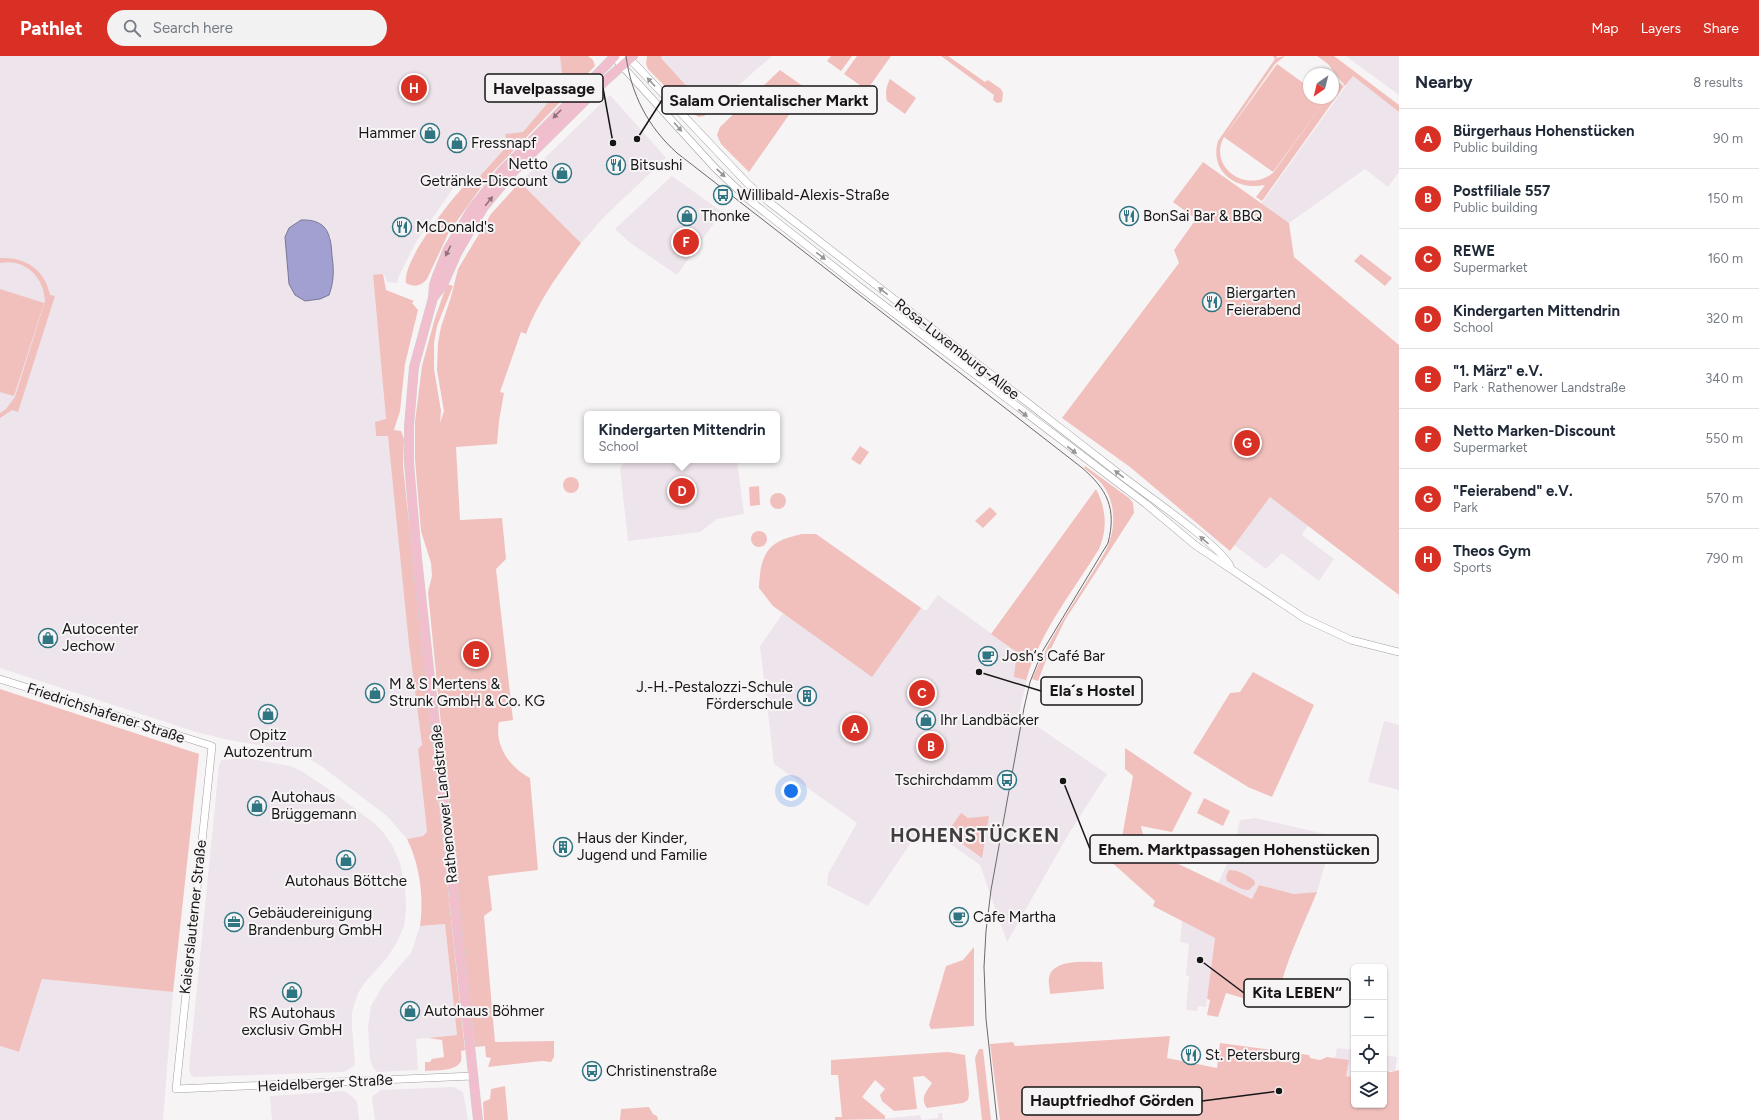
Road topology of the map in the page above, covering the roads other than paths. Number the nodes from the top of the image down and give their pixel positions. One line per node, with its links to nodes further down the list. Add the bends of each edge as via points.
1 (614, 56): 2 (street); 3 (street, Rosa-Luxemburg-Allee); 9 (main road, Rathenower Landstraße, one-way to 9, via 501,172 472,209 445,256 434,285)
2 (632, 58): 3 (main road, Rathenower Landstraße); 4 (street, Rosa-Luxemburg-Allee, one-way to 2)
3 (622, 66): 6 (street, Rosa-Luxemburg-Allee, one-way to 6); 9 (main road, Rathenower Landstraße, one-way to 3, via 443,285 457,253 483,208 510,175)
4 (697, 131): 5 (street, Rosa-Luxemburg-Allee); 6 (street)
5 (703, 137): 6 (street); 7 (street, Rosa-Luxemburg-Allee, via 769,202)
6 (691, 142): 8 (street, Rosa-Luxemburg-Allee, one-way to 8, via 748,199)
7 (868, 278): 8 (street); 10 (street, Rosa-Luxemburg-Allee, one-way to 7)
8 (861, 288): 11 (street, Rosa-Luxemburg-Allee, one-way to 11)
9 (433, 298): 18 (main road, Rathenower Landstraße, via 414,367 409,462)
10 (1046, 419): 11 (street); 12 (street, Rosa-Luxemburg-Allee, one-way to 10)
11 (1041, 426): 13 (street, Rosa-Luxemburg-Allee, one-way to 13)
12 (1150, 498): 13 (street); 14 (street, Rosa-Luxemburg-Allee, one-way to 12, via 1222,555)
13 (1146, 504): 14 (street, Rosa-Luxemburg-Allee)
14 (1231, 568): 15 (street, Rosa-Luxemburg-Allee, via 1304,618 1351,640)
15 (1399, 652)
16 (0, 679): 17 (street, Friedrichshafener Straße)
17 (212, 746): 19 (street, Kaiserslauterner Straße)
18 (473, 1076): 19 (street, Heidelberger Straße); 20 (main road, Rathenower Landstraße)
19 (176, 1089)
20 (478, 1120)

